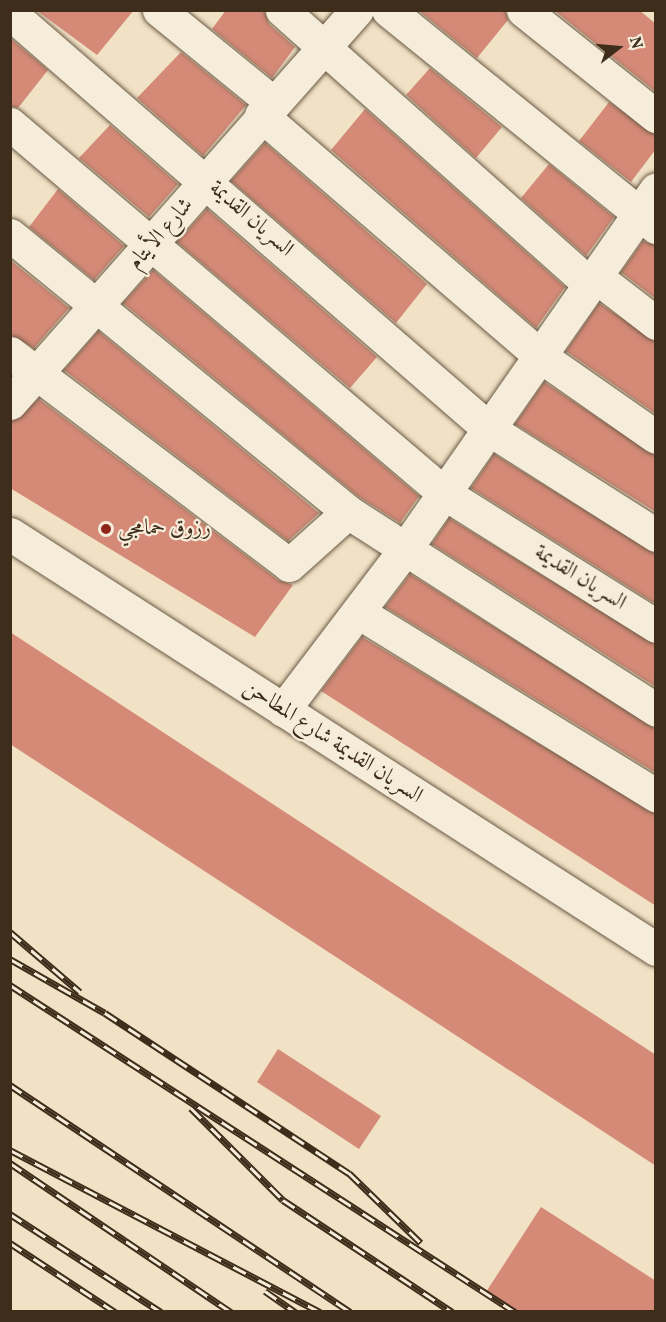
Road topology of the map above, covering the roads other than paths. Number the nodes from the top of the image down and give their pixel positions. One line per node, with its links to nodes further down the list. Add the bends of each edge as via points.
1 (159, 10): 8 (street)
2 (282, 10): 7 (street)
3 (357, 10): 7 (street, شارع الأيتام)
4 (388, 10): 12 (street)
5 (523, 10): 9 (street)
6 (10, 13): 11 (street, السريان القديمة)
7 (327, 48): 8 (street, شارع الأيتام); 15 (street)
8 (267, 109): 11 (street, شارع الأيتام); 19 (street)
9 (656, 116)
10 (10, 124): 14 (street, السريان القديمة)
11 (207, 180): 14 (street, شارع الأيتام); 22 (street, السريان القديمة)
12 (650, 210): 15 (street)
13 (10, 235): 16 (street)
14 (152, 244): 16 (street, شارع الأيتام); 24 (street, السريان القديمة)
15 (592, 280): 17 (street); 19 (street)
16 (98, 308): 20 (street, شارع الأيتام); 25 (street)
17 (656, 323)
18 (10, 353): 20 (street)
19 (540, 356): 22 (street); 23 (street)
20 (35, 376): 21 (street, شارع الأيتام); 25 (street, via 289,565)
21 (10, 403)
22 (489, 429): 24 (street); 27 (street, السريان القديمة)
23 (656, 436)
24 (444, 493): 28 (street); 30 (street, السريان القديمة)
25 (348, 512): 28 (street)
26 (10, 534): 31 (street, السريان القديمة شارع المطاحن)
27 (656, 535)
28 (403, 552): 29 (street); 32 (street)
29 (358, 612): 31 (street); 33 (street)
30 (656, 626)
31 (283, 710): 34 (street, السريان القديمة شارع المطاحن)
32 (656, 710)
33 (656, 795)
34 (656, 949)

